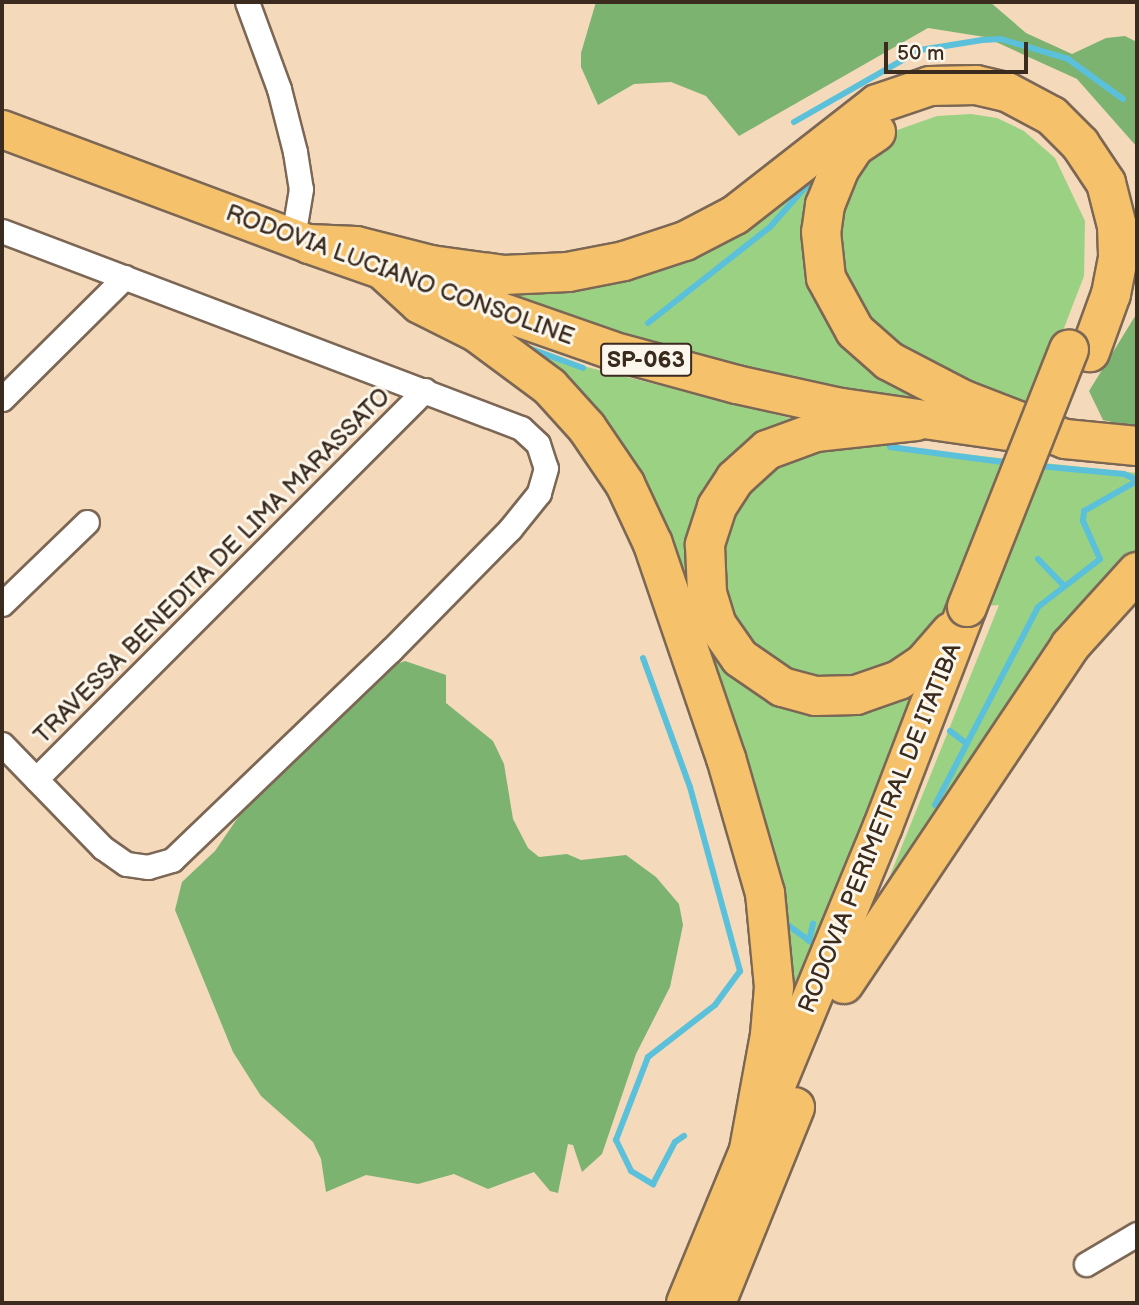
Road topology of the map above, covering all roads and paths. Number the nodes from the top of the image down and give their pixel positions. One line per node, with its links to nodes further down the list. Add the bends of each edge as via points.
1 (247, 2): 4 (street, via 279,89 295,152)
2 (2, 129): 4 (main road, RODOVIA LUCIANO CONSOLINE / SP-063)
3 (2, 231): 6 (street)
4 (301, 241): 5 (main road, RODOVIA LUCIANO CONSOLINE / SP-063); 7 (highway, via 356,246 470,273 568,272 624,261 685,242 735,215 877,104 930,86 976,85 1007,92 1052,116 1080,144 1106,183 1117,226 1118,258 1111,294)
5 (385, 272): 10 (main road, RODOVIA LUCIANO CONSOLINE / SP-063, via 692,373); 20 (highway, via 420,304 476,332 550,387 599,445 649,535 726,758 765,893 774,987)
6 (125, 277): 8 (street); 9 (street)
7 (1080, 351): 11 (highway, via 1097,235 1082,184 1042,134 997,111 943,105 892,121 856,146 832,184 821,232 826,278 855,331 889,361 930,386); 16 (highway, RODOVIA PERIMETRAL DE ITATIBA, bridge)
8 (425, 390): 18 (street, TRAVESSA BENEDITA DE LIMA MARASSATO); 18 (street, via 522,428 538,444 546,468 539,493 401,641 172,860 148,867 126,863 103,848)
9 (2, 399)
10 (916, 421): 11 (main road, RODOVIA LUCIANO CONSOLINE / SP-063); 16 (highway, via 798,436 767,450 735,479 709,527 704,579 710,609 731,646 764,677 798,692 837,697 873,691 899,680 924,663)
11 (1065, 439): 12 (highway, RODOVIA LUCIANO CONSOLINE / SP-063)
12 (1137, 446)
13 (87, 522): 15 (street)
14 (1137, 572): 19 (highway, via 1070,646)
15 (2, 604)
16 (973, 609): 19 (highway, RODOVIA PERIMETRAL DE ITATIBA); 20 (highway, RODOVIA PERIMETRAL DE ITATIBA)
17 (2, 744): 18 (street)
18 (36, 779)
19 (844, 984): 24 (highway, RODOVIA PERIMETRAL DE ITATIBA)
20 (748, 1149): 23 (highway, RODOVIA PERIMETRAL DE ITATIBA)
21 (1137, 1234): 22 (street)
22 (1086, 1264)
23 (686, 1303)
24 (716, 1303)

